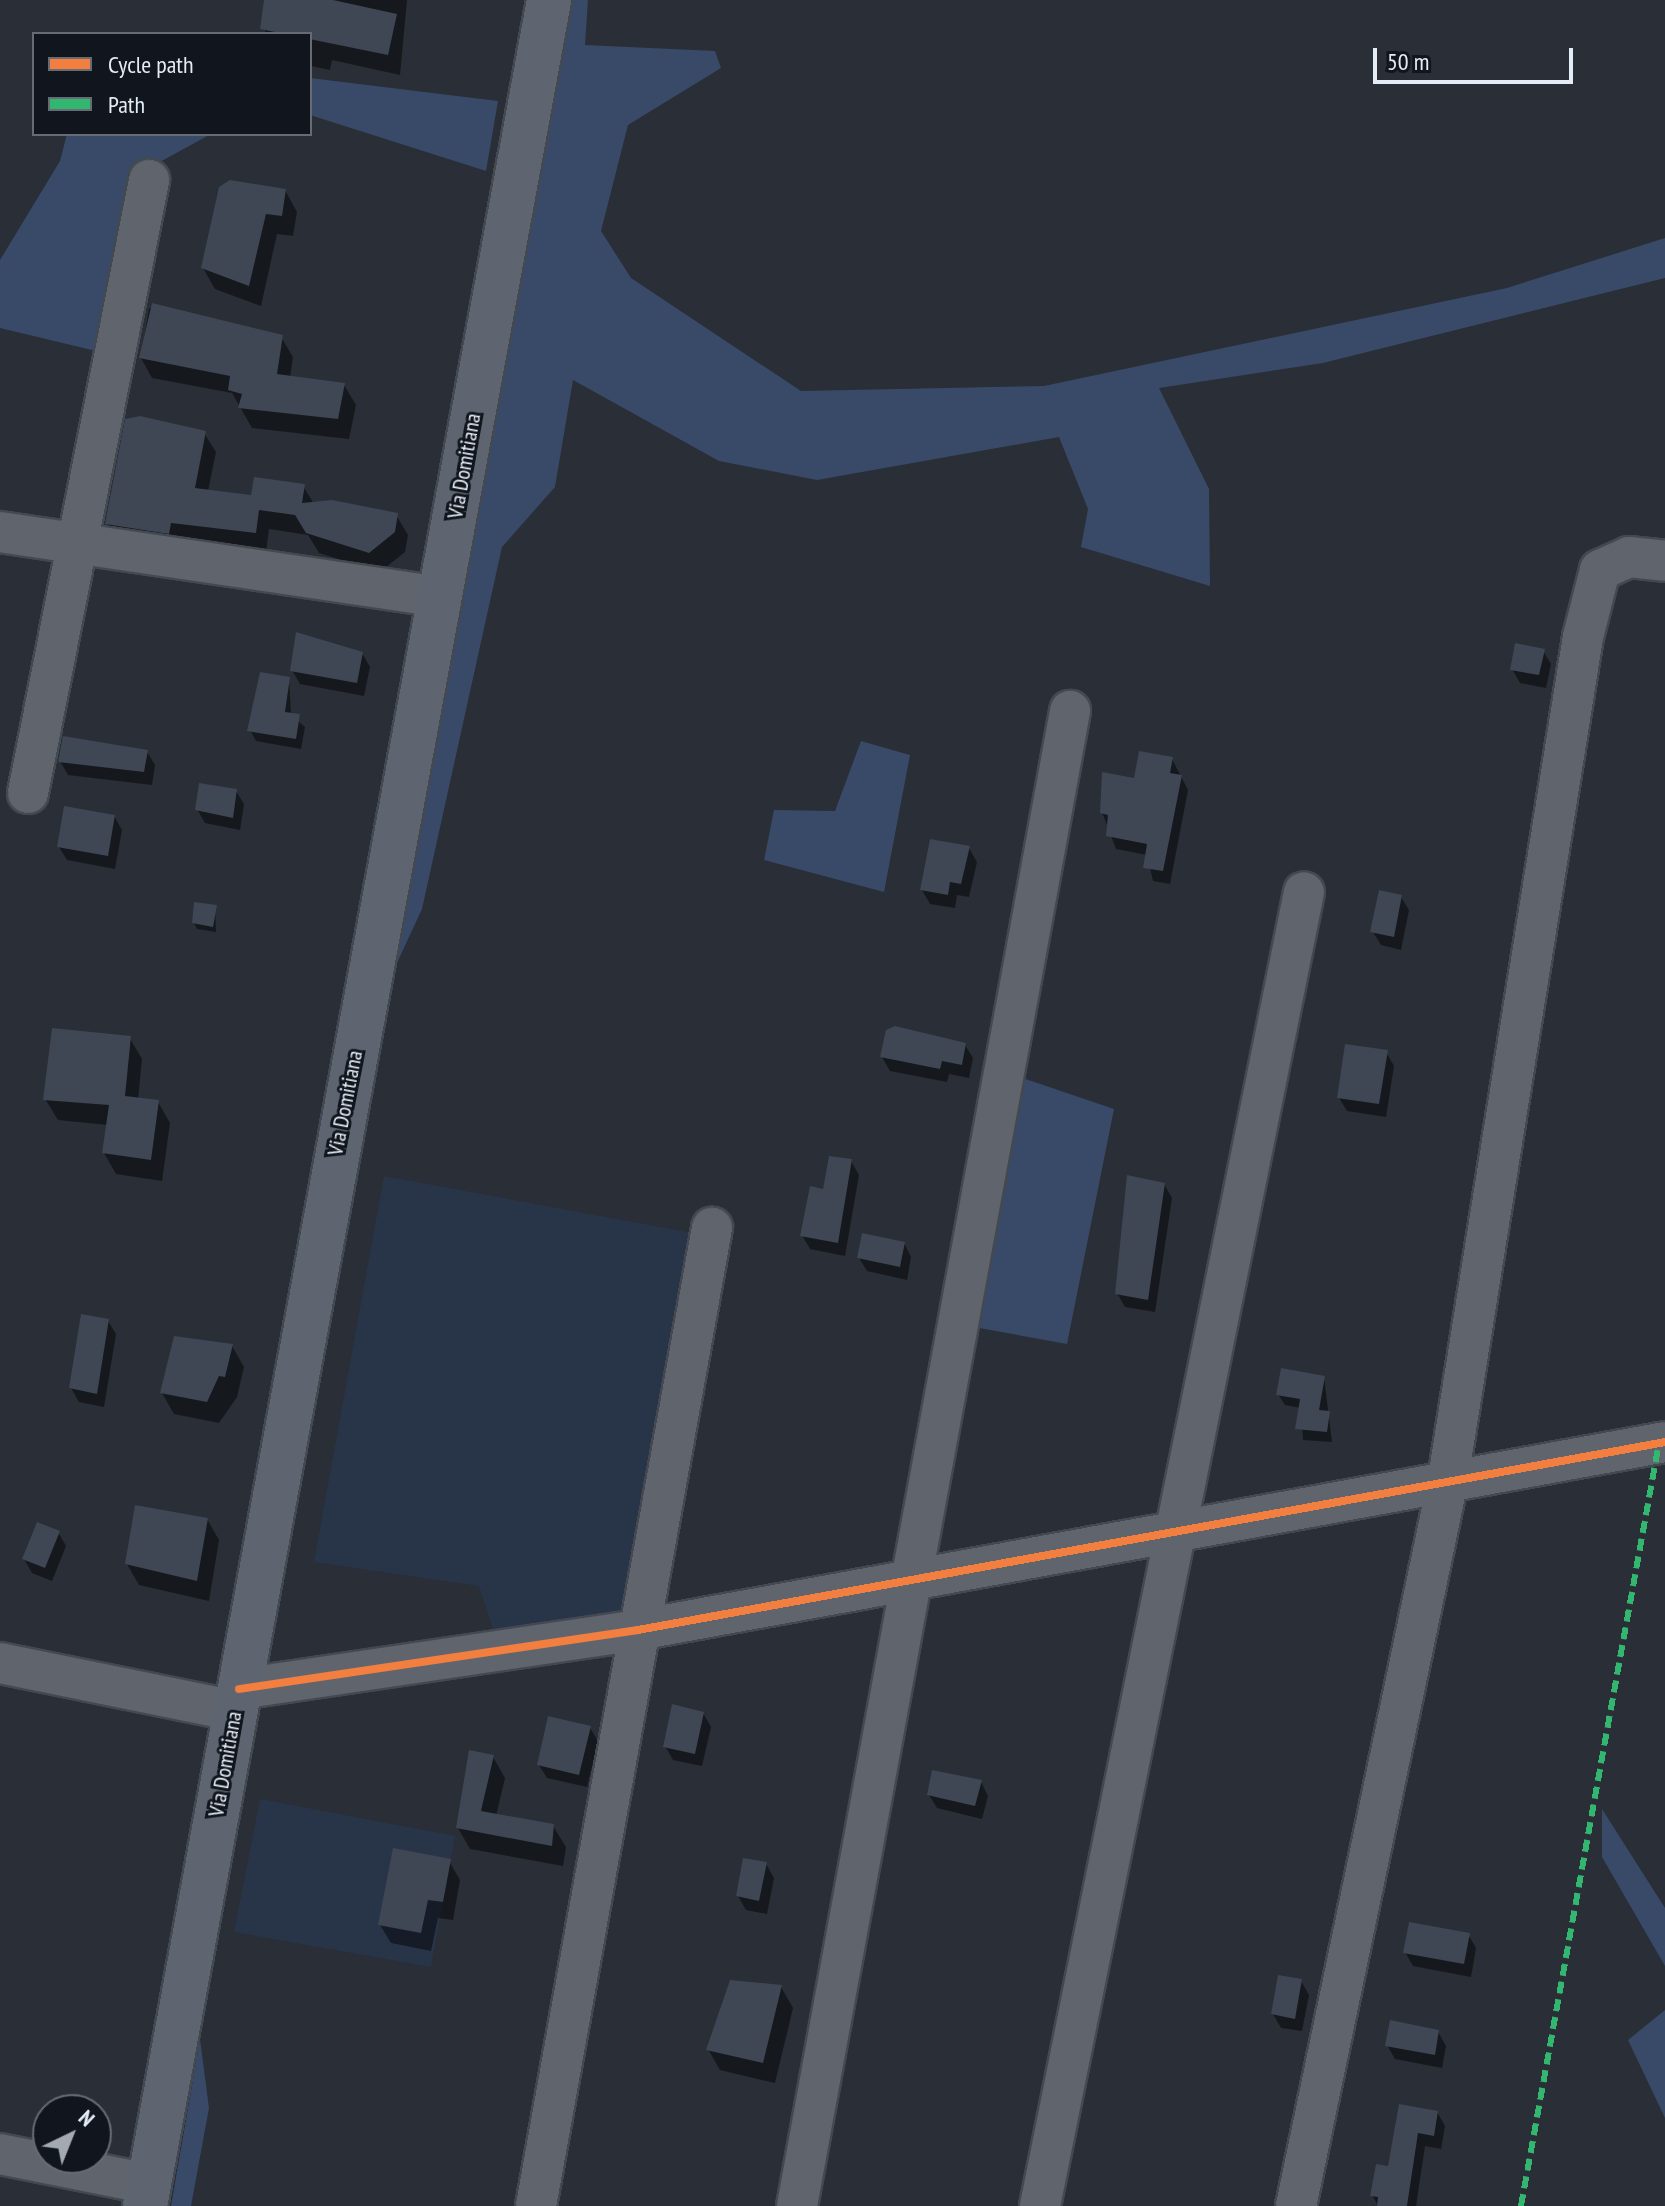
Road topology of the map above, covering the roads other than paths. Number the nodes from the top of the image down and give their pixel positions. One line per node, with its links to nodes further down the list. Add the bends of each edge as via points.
1 (549, 0): 6 (main road, Via Domitiana)
2 (149, 180): 4 (street)
3 (0, 532): 4 (street)
4 (82, 544): 6 (street); 8 (street)
5 (1665, 561): 12 (street, via 1629,557 1600,570 1583,637)
6 (441, 597): 17 (main road, Via Domitiana)
7 (1070, 711): 14 (street)
8 (28, 793)
9 (1304, 892): 13 (street)
10 (712, 1228): 15 (street)
11 (1665, 1442): 12 (street)
12 (1447, 1485): 13 (street); 23 (street)
13 (1179, 1532): 14 (street); 22 (street)
14 (915, 1581): 15 (street); 21 (street)
15 (638, 1630): 17 (street); 20 (street)
16 (0, 1663): 17 (street)
17 (237, 1700): 19 (main road, Via Domitiana)
18 (0, 2154): 19 (street)
19 (147, 2195)
20 (536, 2206)
21 (797, 2206)
22 (1040, 2206)
23 (1296, 2206)

